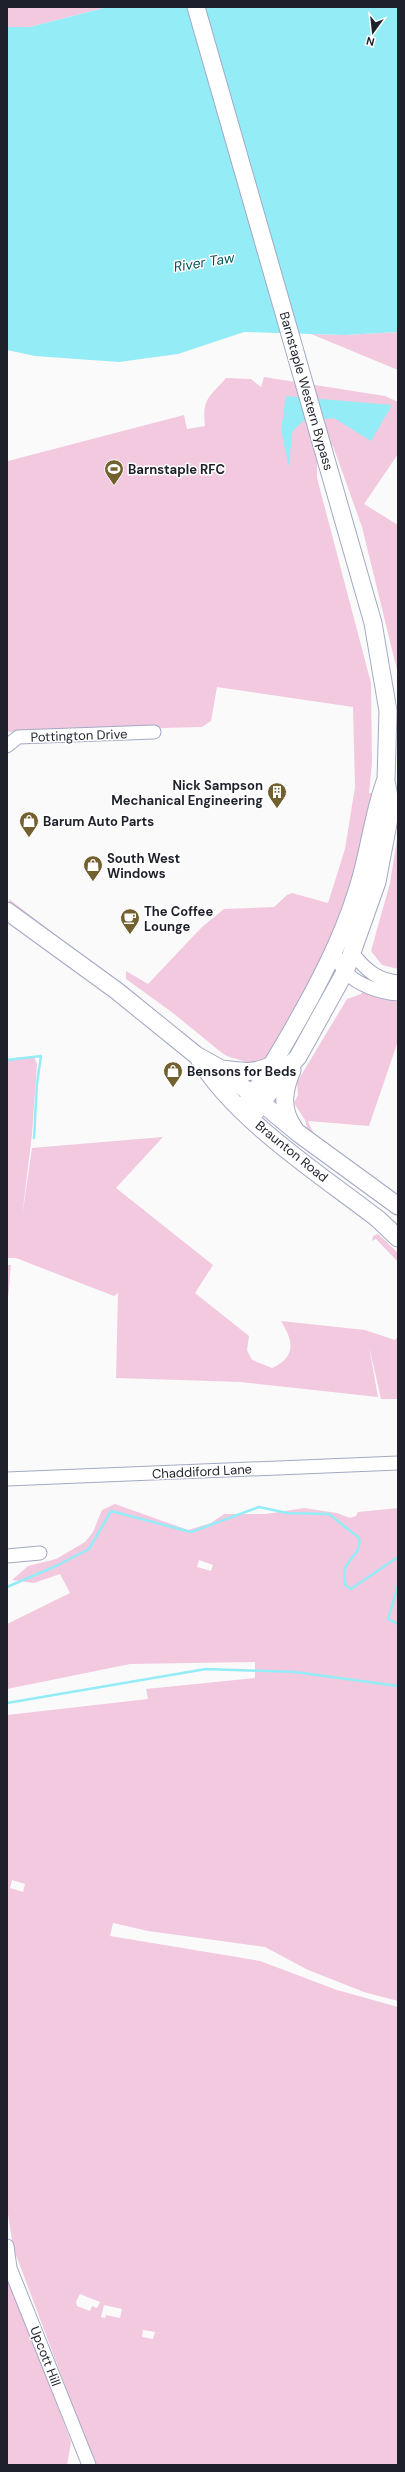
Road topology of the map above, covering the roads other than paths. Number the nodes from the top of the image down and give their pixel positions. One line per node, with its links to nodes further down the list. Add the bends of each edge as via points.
1 (196, 7): 4 (main road, Barnstaple Western Bypass, via 373,623 388,711)
2 (154, 732): 3 (street, Pottington Drive, via 18,737)
3 (7, 746)
4 (386, 780): 6 (main road, Barnstaple Western Bypass, via 376,806 358,889); 7 (main road, Barnstaple Western Bypass, via 390,808 384,850)
5 (7, 911): 11 (main road, Braunton Road, via 117,991)
6 (334, 954): 8 (street); 13 (main road, Barnstaple Western Bypass, via 321,982)
7 (353, 954): 8 (main road, Barnstaple Western Bypass); 9 (street, via 378,978)
8 (345, 972): 10 (street, via 368,986 388,994); 12 (main road, Barnstaple Western Bypass)
9 (398, 982)
10 (398, 994)
11 (196, 1055): 14 (main road, Braunton Road); 16 (main road, Braunton Road, via 208,1074)
12 (298, 1057): 15 (main road, Barnstaple Western Bypass); 17 (main road, via 285,1088 284,1100 291,1124)
13 (272, 1065): 14 (main road, via 256,1072 244,1073); 15 (main road, Barnstaple Western Bypass)
14 (221, 1069): 15 (main road, Braunton Road)
15 (257, 1100): 16 (main road, Barnstaple Western Bypass); 17 (main road, Braunton Road)
16 (246, 1114): 19 (main road, Braunton Road, via 378,1219)
17 (298, 1133): 18 (main road, Braunton Road)
18 (398, 1206)
19 (398, 1238)
20 (398, 1463): 21 (street, Chaddiford Lane)
21 (7, 1479)
22 (40, 1552): 23 (street)
23 (7, 1556)
24 (7, 2246): 25 (street, Upcott Hill, via 10,2268)
25 (89, 2465)

